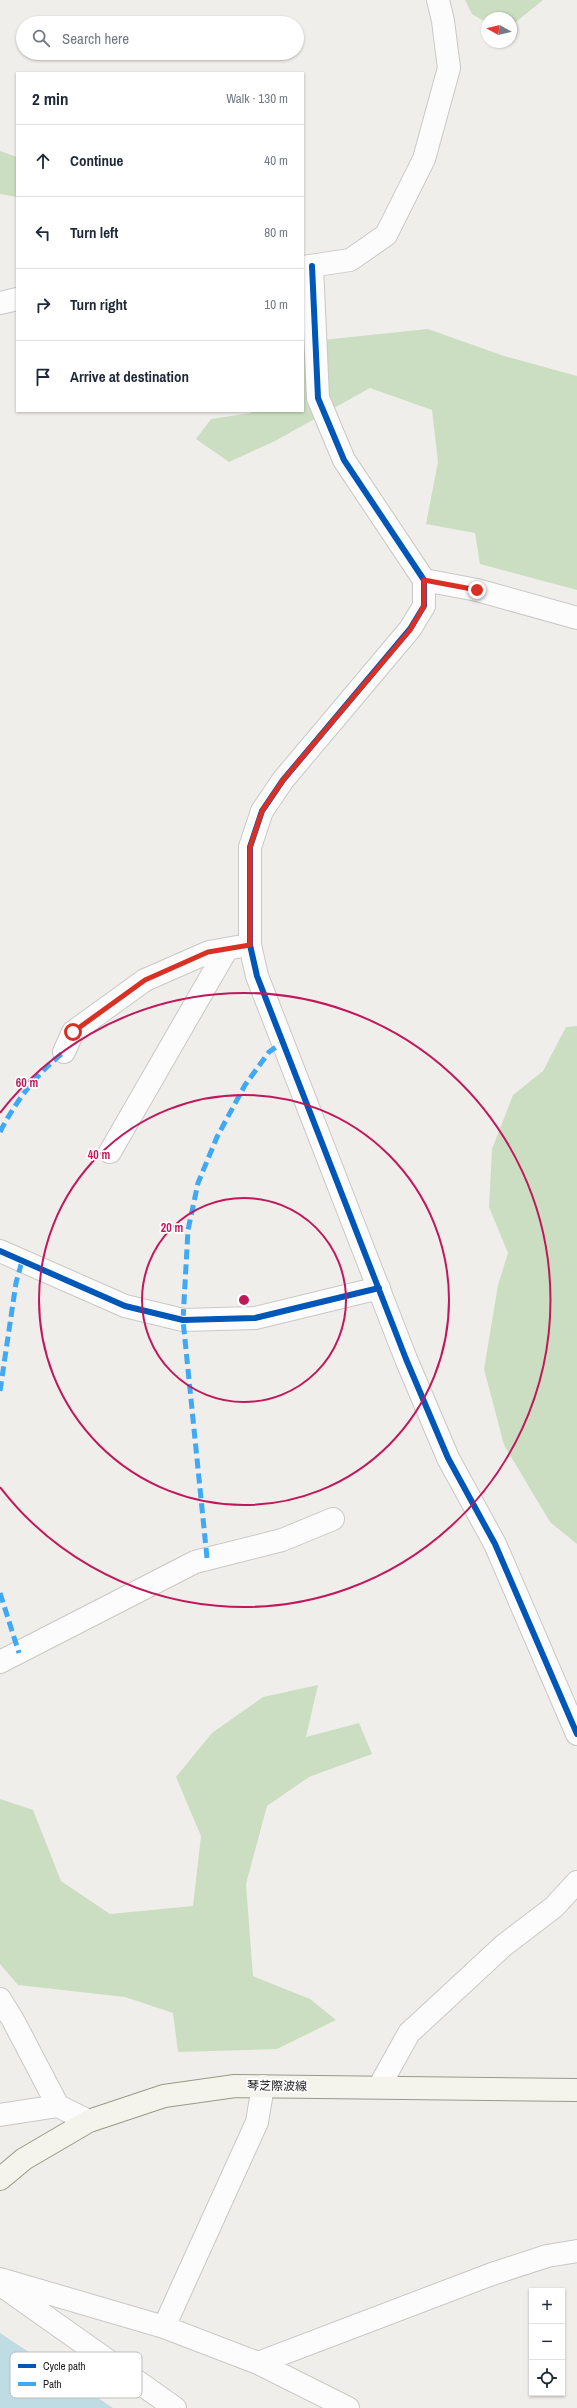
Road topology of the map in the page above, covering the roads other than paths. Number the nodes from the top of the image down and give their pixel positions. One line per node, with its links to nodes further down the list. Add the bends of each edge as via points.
1 (438, 0): 2 (street, via 449,68 424,160 386,235 350,260)
2 (308, 266): 5 (street, via 318,398 344,460)
3 (16, 299): 4 (street)
4 (0, 303)
5 (424, 580): 6 (street, via 477,590); 7 (street, via 424,606 410,630 283,780 262,811 250,847)
6 (577, 618)
7 (250, 945): 8 (street); 12 (street, via 257,976)
8 (227, 948): 9 (street, via 208,952 145,980 73,1032); 10 (street)
9 (64, 1052)
10 (110, 1152)
11 (0, 1251): 12 (street, via 126,1306 183,1320 255,1318)
12 (378, 1288): 15 (street, via 448,1458 495,1544)
13 (334, 1519): 14 (street, via 282,1540 195,1562)
14 (0, 1662)
15 (577, 1734)
16 (577, 1882): 19 (street, via 554,1907 503,1946 409,2033)
17 (0, 1999): 21 (street)
18 (263, 2086): 19 (main road, 琴芝際波線); 23 (main road, 琴芝際波線, via 236,2086 164,2096); 28 (street, via 257,2122)
19 (379, 2087): 20 (main road, 琴芝際波線)
20 (577, 2090)
21 (58, 2106): 22 (street); 23 (street)
22 (0, 2115)
23 (89, 2121): 24 (main road, 琴芝際波線, via 24,2159)
24 (0, 2180)
25 (577, 2251): 30 (street, via 547,2256 492,2274)
26 (0, 2279): 28 (street)
27 (0, 2285): 29 (street)
28 (164, 2327): 30 (street)
29 (95, 2352)
30 (258, 2363): 33 (street)
31 (142, 2385): 32 (street)
32 (175, 2408)
33 (348, 2408)

